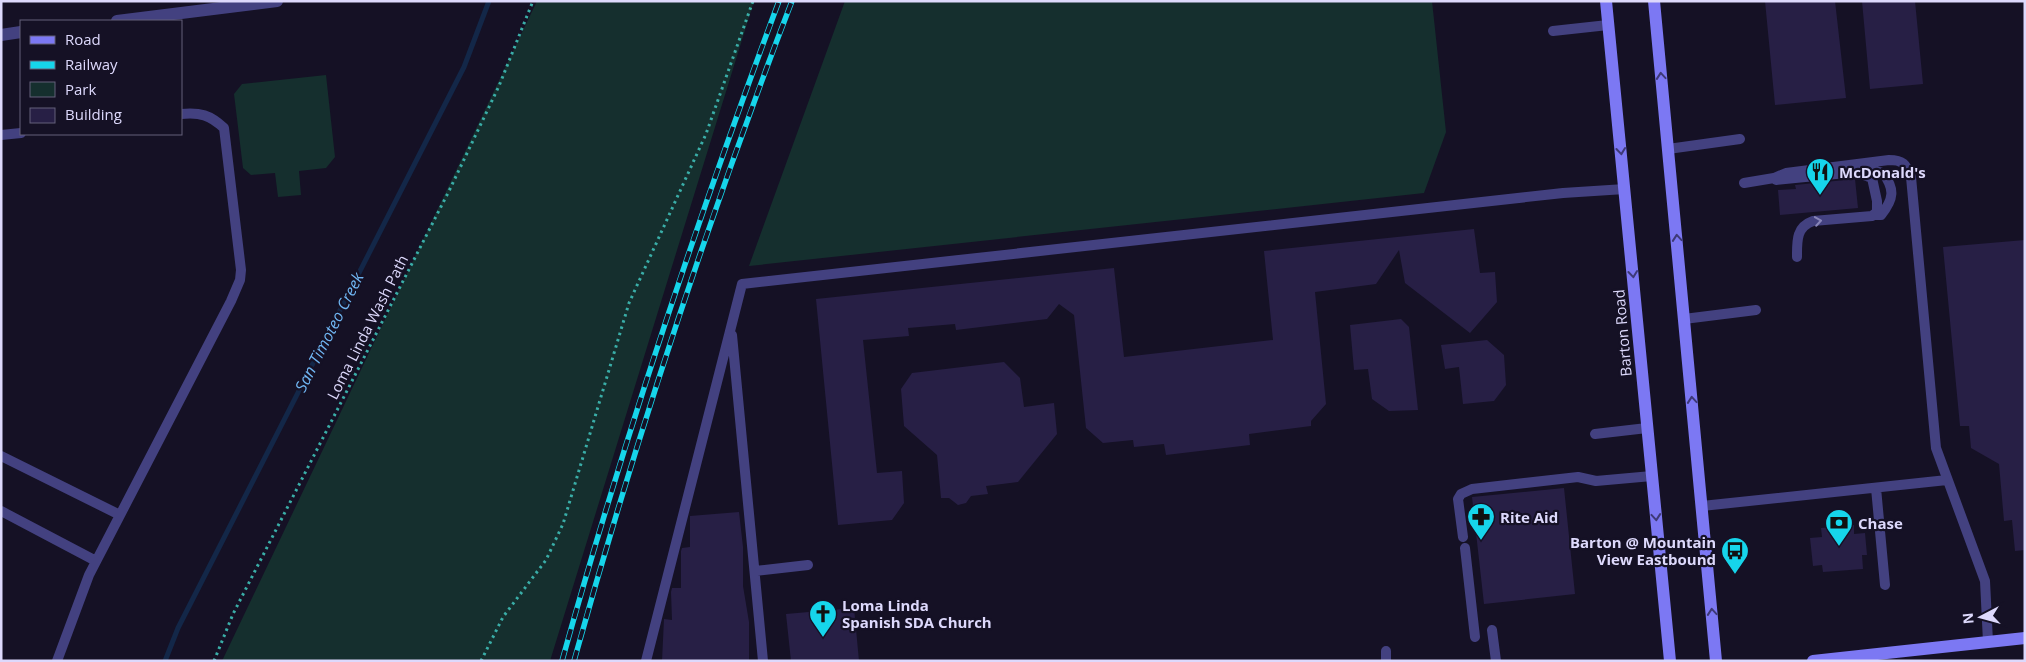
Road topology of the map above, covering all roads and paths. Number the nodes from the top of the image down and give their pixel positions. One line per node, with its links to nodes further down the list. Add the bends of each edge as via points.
1 (277, 1): 6 (street)
2 (533, 1): 47 (path, Loma Linda Wash Path, via 499,86 449,191 233,614)
3 (753, 1): 48 (path, via 706,134 630,303 563,524 546,560 503,617)
4 (1606, 1): 8 (main road, Barton Road)
5 (1654, 1): 16 (main road, one-way to 5)
6 (220, 5): 7 (street)
7 (123, 20)
8 (1608, 25): 9 (lane); 20 (main road, Barton Road, one-way to 20)
9 (1553, 31)
10 (20, 32): 11 (street)
11 (1, 34)
12 (182, 114): 34 (lane, via 203,114 224,128 236,214 240,280)
13 (20, 133): 14 (lane)
14 (1, 135)
15 (1740, 140): 16 (lane)
16 (1668, 149): 24 (main road, one-way to 16)
17 (1856, 172): 18 (lane, via 1778,181); 21 (lane, via 1872,178 1877,212); 21 (lane, via 1872,170 1883,173 1889,182 1893,194 1890,204 1881,215)
18 (1770, 178): 19 (lane); 30 (lane, via 1786,173 1889,160 1906,164 1911,177 1936,448)
19 (1744, 183)
20 (1625, 189): 25 (lane, via 742,284); 26 (main road, Barton Road, one-way to 26)
21 (1872, 216): 22 (lane, one-way to 21, via 1797,239 1805,224)
22 (1797, 257)
23 (1756, 310): 24 (lane)
24 (1684, 319): 32 (main road, one-way to 24)
25 (732, 326): 39 (lane); 49 (lane)
26 (1648, 428): 27 (lane); 29 (main road, Barton Road)
27 (1595, 434)
28 (1, 456): 34 (lane)
29 (1652, 476): 35 (lane, via 1596,481 1578,477 1472,489 1458,499); 52 (main road, Barton Road, one-way to 52)
30 (1947, 480): 31 (lane); 44 (lane, via 1984,581)
31 (1876, 488): 32 (lane); 40 (lane)
32 (1702, 506): 53 (main road, one-way to 32)
33 (1, 511): 37 (lane)
34 (120, 515): 37 (lane)
35 (1463, 537)
36 (1465, 548): 42 (lane)
37 (96, 561): 46 (lane)
38 (808, 565): 39 (lane)
39 (755, 571): 50 (lane)
40 (1885, 585)
41 (1492, 630): 51 (lane)
42 (1475, 637)
43 (2025, 638): 44 (main road)
44 (1988, 642): 45 (main road)
45 (1903, 656): 54 (main road)
46 (58, 661)
47 (214, 661)
48 (481, 661)
49 (646, 661)
50 (763, 661)
51 (1496, 661)
52 (1670, 661)
53 (1716, 661)
54 (1813, 661)

